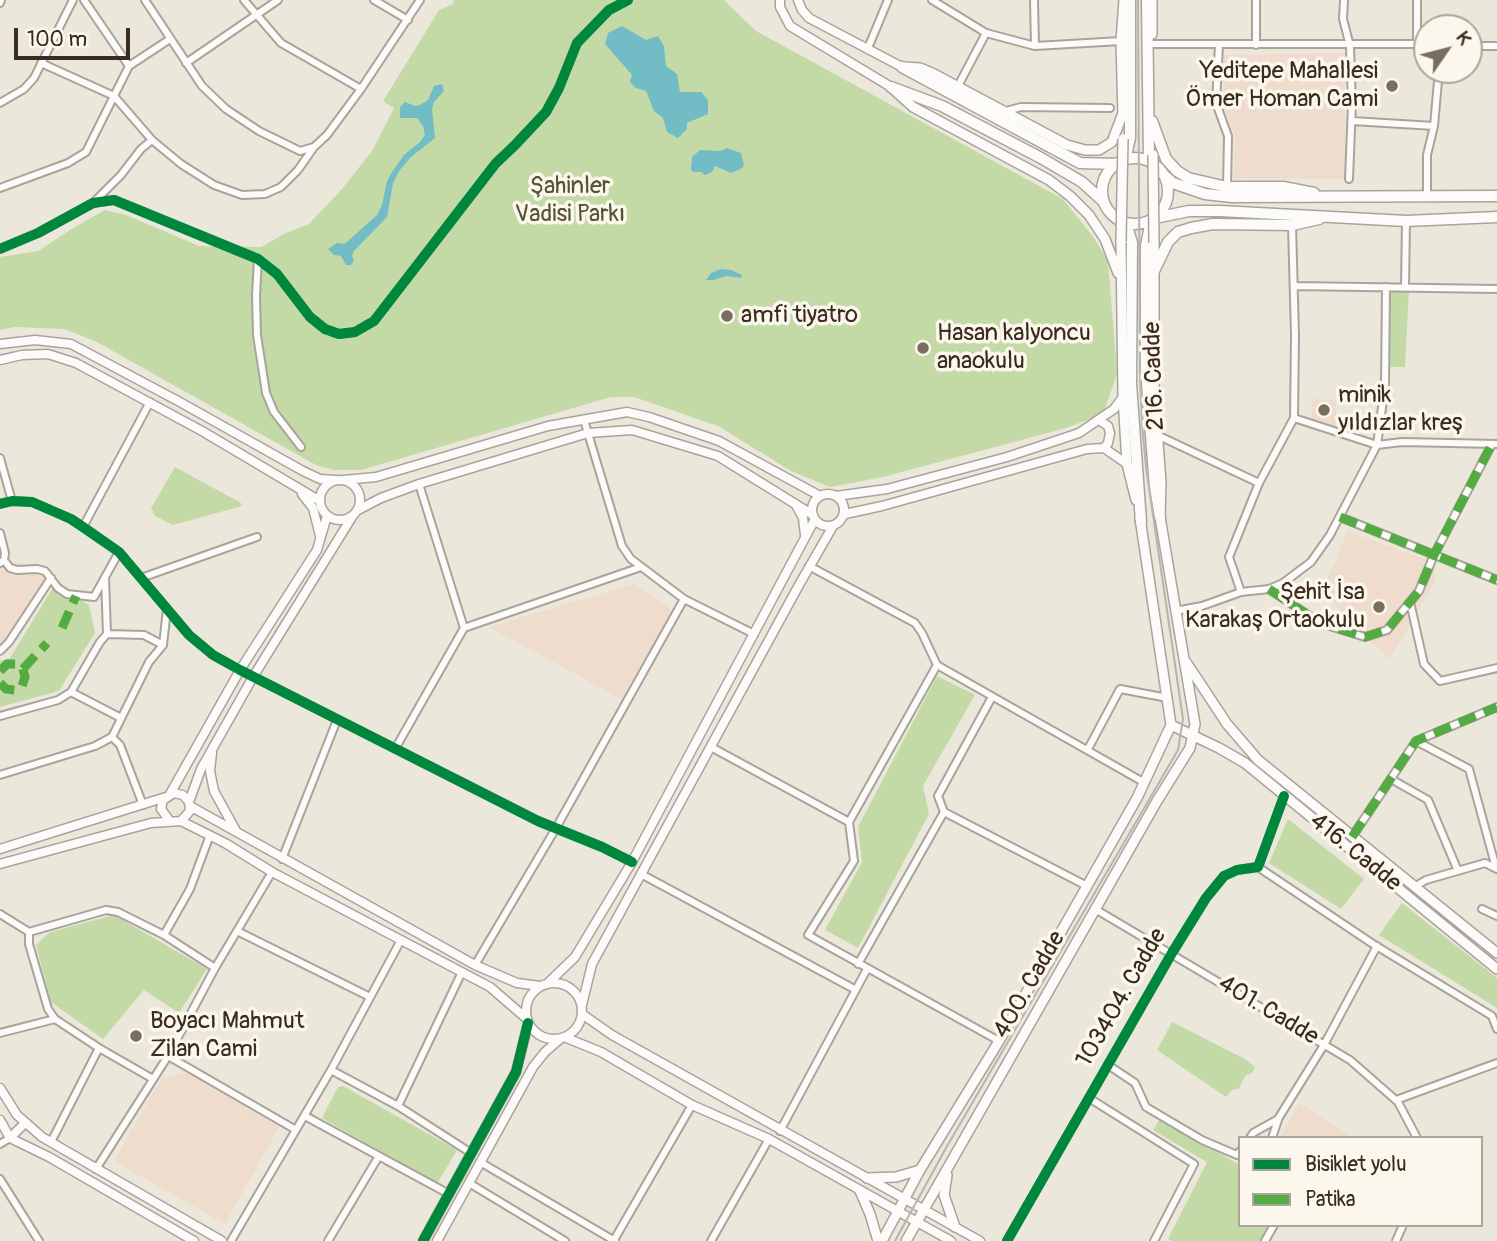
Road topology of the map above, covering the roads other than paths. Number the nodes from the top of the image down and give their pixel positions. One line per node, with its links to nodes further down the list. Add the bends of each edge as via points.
1 (73, 0): 32 (street)
2 (83, 0): 34 (street)
3 (145, 0): 23 (street)
4 (244, 0): 20 (street)
5 (278, 0): 20 (street)
6 (374, 0): 21 (street)
7 (420, 0): 21 (street)
8 (628, 0): 68 (street, via 609,10 578,43 546,112 496,163 374,321 355,332 338,334 325,329)
9 (780, 0): 38 (street, via 790,26)
10 (798, 0): 31 (street, via 809,18)
11 (888, 0): 31 (street)
12 (932, 0): 22 (street)
13 (1034, 0): 29 (street)
14 (1124, 0): 24 (main road, 216. Cadde)
15 (1130, 0): 51 (main road, via 1130,138)
16 (1147, 0): 50 (main road)
17 (1152, 0): 25 (main road, 216. Cadde)
18 (1256, 0): 28 (street)
19 (1344, 0): 30 (street)
20 (256, 14): 33 (street); 39 (street, via 281,43)
21 (408, 20): 39 (street)
22 (986, 33): 29 (street); 37 (street)
23 (170, 39): 33 (street); 34 (street)
24 (1121, 41): 29 (street); 44 (main road, 216. Cadde)
25 (1152, 44): 27 (street); 45 (main road, 216. Cadde)
26 (1413, 44): 30 (street)
27 (1219, 45): 28 (street); 54 (street, via 1216,103 1228,136)
28 (1256, 45): 30 (street)
29 (1035, 46)
30 (1350, 46): 46 (street)
31 (868, 48): 35 (street)
32 (41, 63): 40 (street); 41 (street, via 24,89)
33 (186, 63): 49 (street, via 226,109 280,143 300,151)
34 (129, 66): 40 (street)
35 (902, 67): 37 (main road, via 920,68); 51 (main road, via 1080,163)
36 (1438, 84): 47 (street)
37 (958, 86): 43 (main road)
38 (891, 87): 59 (main road, via 942,106 1041,158 1082,182); 70 (main road, via 913,107 1049,180 1070,196 1105,239)
39 (361, 89): 49 (street)
40 (114, 96): 48 (street); 55 (street, via 86,152)
41 (0, 103)
42 (1110, 108): 43 (street, via 1021,107)
43 (1006, 111): 44 (main road, via 1067,145 1086,150 1099,150 1112,142)
44 (1123, 113): 70 (main road, 216. Cadde, bridge)
45 (1152, 121): 50 (main road, 216. Cadde); 54 (main road, via 1166,159 1177,171)
46 (1352, 121): 47 (street); 53 (street)
47 (1434, 126): 57 (street, via 1427,155)
48 (152, 140): 49 (street, via 214,185 242,195 265,194 281,187); 60 (street)
49 (314, 148)
50 (1151, 158): 51 (main road); 52 (main road); 69 (main road, 216. Cadde, bridge)
51 (1121, 162): 59 (main road, via 1107,174)
52 (1165, 176): 56 (main road, via 1205,194); 64 (main road, via 1166,204)
53 (1349, 179)
54 (1227, 187): 56 (main road, via 1283,187)
55 (0, 188)
56 (1328, 196): 57 (main road)
57 (1427, 196): 58 (main road)
58 (1497, 196)
59 (1104, 202): 63 (main road)
60 (93, 203): 67 (street); 68 (street, via 114,200)
61 (1497, 217): 65 (main road)
62 (1327, 218): 64 (main road, via 1189,211); 65 (main road); 66 (main road)
63 (1119, 219): 64 (main road, via 1136,224); 106 (main road, via 1127,226 1132,243 1131,384)
64 (1153, 219): 104 (main road, via 1146,246 1146,370)
65 (1406, 220): 73 (street)
66 (1292, 225): 69 (main road, via 1213,224 1178,232); 71 (street)
67 (0, 249)
68 (258, 259): 86 (street, via 257,335 266,393 274,412)
69 (1153, 273): 83 (main road, 216. Cadde)
70 (1121, 282): 77 (main road, 216. Cadde)
71 (1294, 286): 72 (street); 79 (street)
72 (1386, 287): 73 (street); 85 (street, via 1385,385)
73 (1405, 287): 74 (street)
74 (1497, 289)
75 (0, 344): 90 (street, via 35,340 71,344 303,471 320,479)
76 (0, 360): 78 (street, via 48,354 76,363)
77 (1123, 397): 81 (street); 89 (main road, 216. Cadde)
78 (150, 402): 93 (street); 108 (street)
79 (1294, 418): 85 (street); 91 (street)
80 (584, 420): 82 (street); 90 (street, via 548,426 376,477); 94 (street, via 626,412 649,417 719,441)
81 (1099, 420): 87 (street, via 1110,433); 95 (street, via 1079,433 1007,457 887,489)
82 (588, 433): 92 (street); 98 (street, via 632,430 718,456); 117 (street, via 622,546)
83 (1157, 435): 91 (street); 104 (main road, 216. Cadde)
84 (1494, 444): 85 (street); 114 (street)
85 (1377, 445): 105 (street)
86 (301, 447)
87 (1104, 448): 89 (street); 101 (street)
88 (0, 458): 96 (street)
89 (1127, 464): 106 (main road, 216. Cadde)
90 (339, 480): 97 (street, via 326,485); 100 (street, via 351,482 360,494)
91 (1259, 483): 123 (street, via 1229,556)
92 (419, 484): 100 (street); 128 (street)
93 (299, 489): 97 (street); 111 (street, via 313,508)
94 (820, 496): 95 (street); 103 (street, via 812,507)
95 (836, 496): 101 (street)
96 (12, 501): 99 (street); 108 (street, via 32,502)
97 (320, 501): 102 (street)
98 (795, 502): 103 (street); 112 (street, via 803,517)
99 (0, 504)
100 (355, 513): 102 (street, via 344,520); 137 (street)
101 (845, 514): 107 (street)
102 (327, 516): 111 (street)
103 (814, 517): 107 (street); 112 (street)
104 (1160, 517): 127 (main road, 216. Cadde)
105 (1340, 517): 114 (street); 122 (street, via 1311,562)
106 (1141, 522): 140 (main road, 216. Cadde)
107 (833, 526): 116 (street)
108 (83, 527): 113 (street)
109 (0, 533): 115 (street)
110 (257, 537): 119 (street)
111 (321, 537): 136 (street)
112 (805, 537): 130 (street)
113 (119, 552): 118 (street); 119 (street)
114 (1434, 555): 121 (street); 125 (street)
115 (2, 562): 120 (street, via 18,570 45,571)
116 (809, 566): 134 (street, via 915,624); 149 (street)
117 (641, 568): 124 (street); 128 (street)
118 (105, 575): 120 (street, via 94,597 67,594); 129 (street)
119 (141, 578): 126 (street)
120 (51, 579): 132 (street)
121 (1497, 580)
122 (1269, 589): 123 (street); 125 (street, via 1320,623 1365,637 1387,630)
123 (1241, 593): 127 (street)
124 (684, 599): 130 (street); 166 (street)
125 (1410, 602): 135 (street, via 1424,664 1440,681)
126 (166, 609): 131 (street); 136 (street, via 213,655)
127 (1175, 611): 133 (main road, 216. Cadde)
128 (464, 628): 153 (street)
129 (107, 634): 131 (street, via 144,635); 138 (street)
130 (754, 634): 172 (street)
131 (163, 645): 143 (street, via 149,662)
132 (0, 652)
133 (1184, 659): 146 (main road, 216. Cadde); 169 (main road, via 1245,748)
134 (937, 665): 139 (street); 165 (street)
135 (1497, 668)
136 (240, 670): 137 (street); 158 (street)
137 (253, 677): 144 (street); 152 (street)
138 (71, 692): 142 (street); 143 (street)
139 (992, 697): 151 (street); 162 (street, via 938,796)
140 (1168, 698): 145 (main road, 216. Cadde); 151 (street, via 1120,689)
141 (1497, 707): 148 (street)
142 (0, 716)
143 (121, 718): 147 (street)
144 (337, 720): 153 (street); 171 (street)
145 (1171, 725): 146 (main road, 416. Cadde); 157 (main road, 400. Cadde)
146 (1193, 735): 150 (main road, 416. Cadde); 154 (main road, 216. Cadde)
147 (112, 737): 155 (street); 161 (street, via 120,745)
148 (1416, 741): 156 (street); 175 (street, via 1469,769)
149 (711, 747): 165 (street); 178 (street)
150 (1219, 748): 154 (main road, via 1205,745); 159 (main road, 416. Cadde)
151 (1088, 749): 157 (street)
152 (212, 750): 160 (street); 167 (street, via 214,791)
153 (395, 750): 166 (street)
154 (1188, 751): 181 (main road, 400. Cadde)
155 (0, 775)
156 (1391, 779): 169 (street); 176 (street, via 1428,800)
157 (1145, 783): 179 (main road, 400. Cadde)
158 (168, 796): 160 (street, via 179,793); 161 (street); 163 (street, via 161,809)
159 (1284, 796): 174 (street); 196 (main road, 416. Cadde)
160 (190, 804): 164 (street); 167 (street)
161 (143, 805): 170 (street)
162 (944, 812): 179 (street); 192 (street)
163 (169, 820): 164 (street); 173 (street)
164 (181, 821): 168 (street)
165 (849, 822): 192 (street, via 854,861 808,934)
166 (555, 828): 172 (street); 193 (street)
167 (236, 831): 171 (street)
168 (210, 835): 177 (street); 187 (street, via 190,890)
169 (1352, 837): 180 (main road)
170 (0, 849)
171 (282, 859): 193 (street)
172 (632, 862): 198 (street, via 575,957)
173 (0, 864)
174 (1258, 867): 189 (street); 190 (street, 103404. Cadde, via 1224,876)
175 (1497, 869): 176 (street, via 1485,863)
176 (1458, 871): 180 (street)
177 (272, 872): 185 (street); 188 (street)
178 (641, 874): 199 (street); 201 (street, via 592,964)
179 (1087, 886): 207 (main road, 400. Cadde)
180 (1414, 887): 191 (main road)
181 (1096, 909): 190 (street, 401. Cadde); 237 (main road, 400. Cadde)
182 (1482, 909): 184 (street)
183 (0, 914): 186 (street)
184 (1497, 916)
185 (237, 931): 194 (street); 200 (street)
186 (29, 932): 187 (street, via 106,910); 202 (street, via 48,1009)
187 (164, 935): 194 (street)
188 (401, 940): 197 (street); 200 (street)
189 (1377, 946): 204 (street, via 1492,1016); 208 (street)
190 (1172, 953): 208 (street, 401. Cadde); 212 (street, 103404. Cadde)
191 (1497, 953)
192 (858, 964): 195 (street)
193 (475, 965): 198 (street, via 517,983)
194 (215, 968): 210 (street)
195 (867, 969): 199 (street); 207 (street)
196 (1497, 969)
197 (462, 972): 203 (street, via 490,987); 219 (street)
198 (544, 984): 201 (street, via 573,990); 203 (street, via 528,998)
199 (856, 990): 225 (street)
200 (370, 997): 213 (street)
201 (582, 1009): 206 (street, via 575,1030); 225 (street, via 612,1035)
202 (55, 1019): 205 (street); 209 (street)
203 (527, 1021): 206 (street, via 541,1036); 233 (street, via 516,1072)
204 (1497, 1029)
205 (0, 1032)
206 (562, 1038): 218 (street, via 601,1052); 236 (street, via 533,1067)
207 (999, 1041): 239 (main road, 400. Cadde)
208 (1324, 1045): 217 (street, 401. Cadde, via 1369,1074); 221 (street)
209 (99, 1048): 214 (street); 231 (street)
210 (168, 1056): 214 (street); 224 (street)
211 (1497, 1063): 217 (street)
212 (1108, 1065): 216 (street, 103404. Cadde); 234 (street, via 1135,1083 1146,1107 1202,1140)
213 (331, 1070): 219 (street); 220 (street)
214 (153, 1079): 238 (street)
215 (0, 1088): 223 (street)
216 (1089, 1098): 251 (street, via 1194,1164); 266 (street, 103404. Cadde)
217 (1396, 1100): 228 (street, 401. Cadde)
218 (692, 1104): 230 (street); 260 (street)
219 (398, 1106): 233 (street)
220 (305, 1116): 224 (street); 235 (street)
221 (1278, 1119): 226 (street); 227 (street)
222 (0, 1120): 229 (street)
223 (24, 1123): 229 (street); 231 (street)
224 (296, 1130): 255 (street)
225 (780, 1131): 240 (street)
226 (1252, 1136)
227 (1273, 1136)
228 (1416, 1136)
229 (9, 1138): 232 (street); 253 (street)
230 (769, 1139): 243 (street); 261 (street)
231 (51, 1142): 238 (street)
232 (0, 1144)
233 (471, 1153): 244 (street)
234 (1238, 1154)
235 (379, 1156): 244 (street); 256 (street)
236 (480, 1162): 242 (street); 250 (street)
237 (948, 1166): 246 (main road, 400. Cadde); 249 (main road, via 944,1195)
238 (96, 1169): 254 (street)
239 (920, 1170): 240 (main road); 245 (main road, 400. Cadde)
240 (867, 1178): 245 (street)
241 (0, 1180): 252 (street)
242 (468, 1183): 258 (street); 259 (street)
243 (860, 1191): 247 (street); 262 (main road)
244 (449, 1194): 257 (street)
245 (904, 1199): 246 (street); 247 (main road, 400. Cadde)
246 (924, 1210): 248 (main road, 400. Cadde); 249 (street)
247 (898, 1212): 248 (street); 262 (main road, 400. Cadde)
248 (916, 1222): 263 (main road, 400. Cadde); 264 (street)
249 (955, 1227): 265 (street)
250 (602, 1237): 260 (street)
251 (1157, 1240)
252 (39, 1241)
253 (194, 1241)
254 (222, 1241)
255 (232, 1241)
256 (328, 1241)
257 (423, 1241)
258 (437, 1241)
259 (565, 1241)
260 (615, 1241)
261 (711, 1241)
262 (880, 1241)
263 (906, 1241)
264 (951, 1241)
265 (981, 1241)
266 (1007, 1241)

